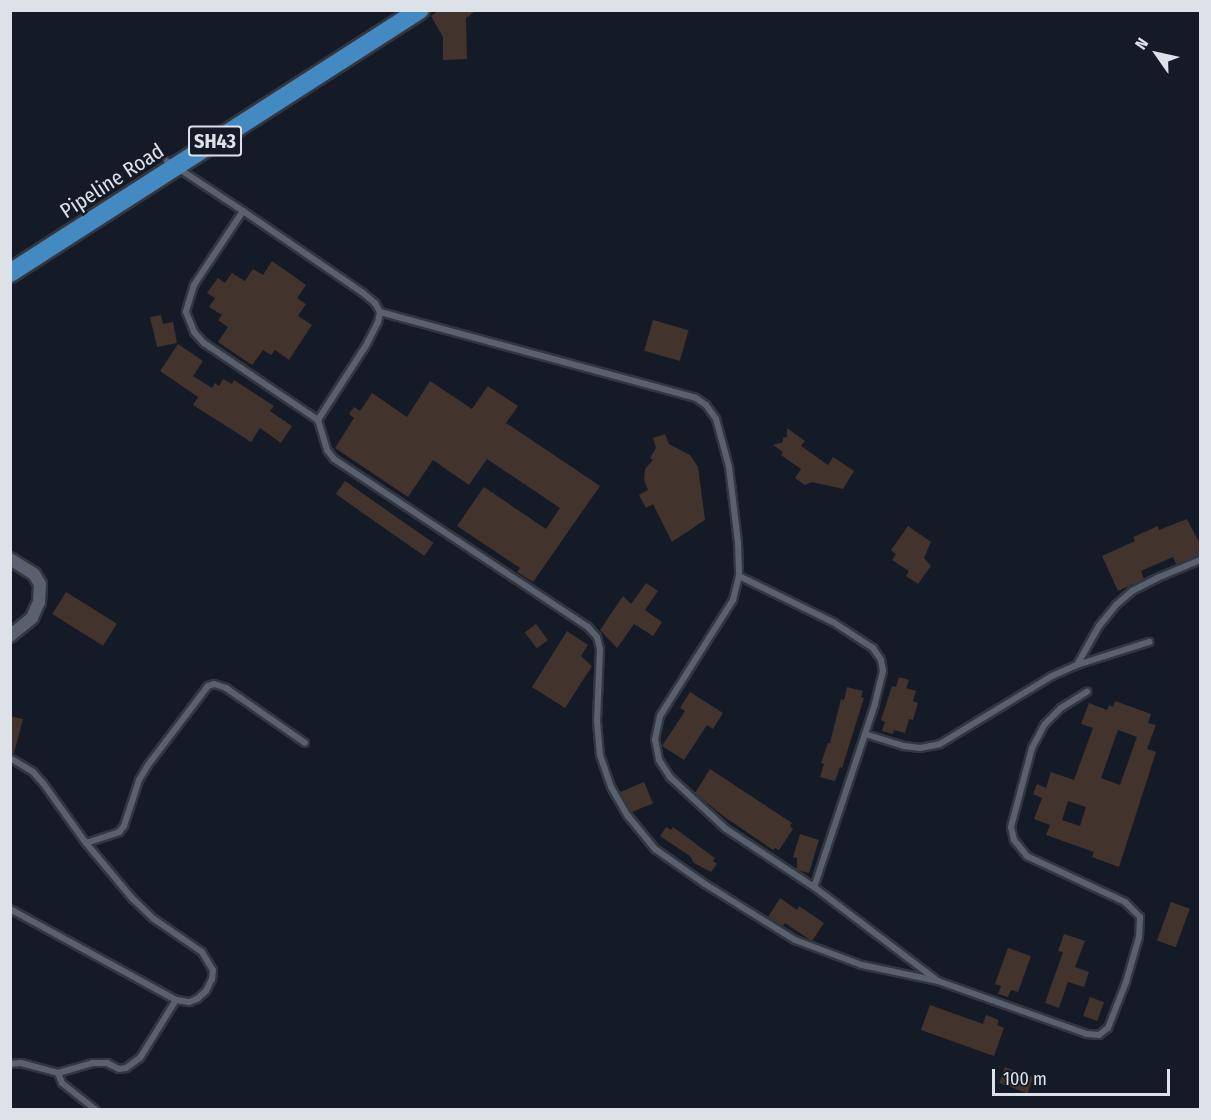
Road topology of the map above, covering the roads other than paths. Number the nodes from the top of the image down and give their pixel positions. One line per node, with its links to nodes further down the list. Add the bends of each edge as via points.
1 (403, 10): 3 (main road, Pipeline Road / SH43)
2 (420, 10): 3 (main road, Pipeline Road / SH43)
3 (171, 164): 4 (lane); 5 (main road, Pipeline Road / SH43)
4 (243, 211): 8 (lane, via 363,293); 9 (lane, via 194,285 186,312 194,332 204,343)
5 (42, 247): 6 (main road, Pipeline Road / SH43); 7 (main road, Pipeline Road / SH43)
6 (10, 262)
7 (10, 273)
8 (380, 312): 9 (lane, via 365,347); 12 (lane, via 696,398 716,419 723,438)
9 (318, 420): 23 (lane, via 327,450 334,459 541,594 597,637 601,657 597,720 600,755 611,787 655,849 795,940 862,965)
10 (10, 559): 13 (street, via 34,574 40,584 39,602 32,618)
11 (1200, 560): 15 (lane, via 1132,591 1116,604 1098,626)
12 (739, 576): 17 (lane, via 833,622 873,648 883,671); 21 (lane, via 733,600 660,716 655,739 659,760 670,777 726,830)
13 (10, 636)
14 (1149, 642): 15 (lane)
15 (1077, 665): 17 (lane, via 940,744 904,746)
16 (1087, 692): 23 (lane, via 1061,708 1045,724 1032,748 1011,827 1014,840 1027,856 1125,902 1140,917 1139,937 1108,1028 1099,1035 1087,1034)
17 (866, 734): 21 (lane)
18 (305, 743): 20 (lane, via 226,688 208,686 144,772 124,826 119,832)
19 (10, 758): 20 (lane, via 33,772)
20 (86, 843): 24 (lane, via 132,898 210,962 213,970 206,991 189,1002)
21 (814, 887): 23 (lane)
22 (10, 909): 24 (lane)
23 (938, 981)
24 (176, 1000): 26 (lane, via 140,1058 126,1068 92,1063)
25 (10, 1064): 26 (lane, via 21,1063)
26 (58, 1073): 27 (lane, via 62,1083)
27 (96, 1110)

